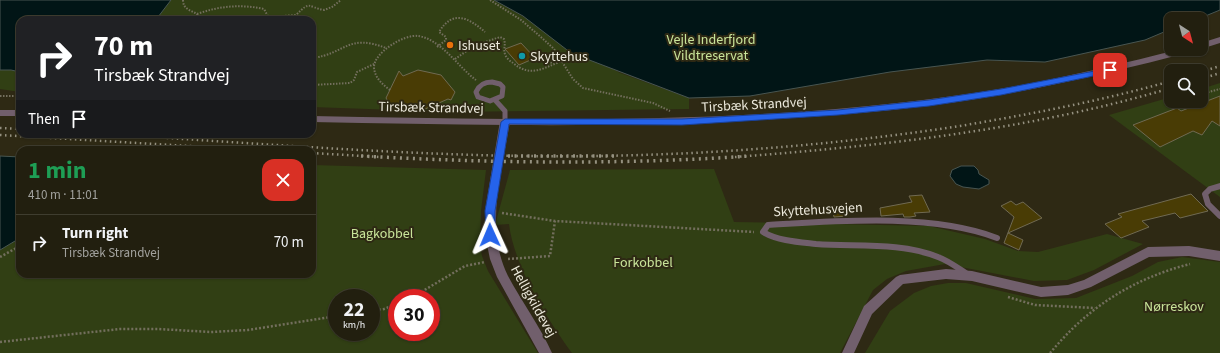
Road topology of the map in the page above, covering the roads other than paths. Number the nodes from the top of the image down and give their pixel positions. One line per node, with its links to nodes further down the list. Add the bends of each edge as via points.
1 (1220, 40): 2 (street)
2 (1208, 44)
3 (1165, 56): 8 (street, Tirsbæk Strandvej, via 1097,74 1001,92 929,103 830,113 682,122)
4 (495, 100): 4 (lane, via 485,101 478,98 476,89 492,82 501,84 504,93); 8 (lane, via 505,111)
5 (0, 113): 6 (street)
6 (16, 113)
7 (316, 119): 8 (street, Tirsbæk Strandvej)
8 (505, 122): 14 (street, Helligkildevej, via 490,211 490,235 496,259 509,289)
9 (1220, 186): 10 (lane, via 1210,189 1205,194 1205,200)
10 (1220, 216)
11 (997, 238): 13 (lane, Skyttehusvejen, via 958,227 893,221 768,225 764,232 766,236 786,241 886,247 931,254 945,259)
12 (1220, 256): 13 (street, Skyttehusvejen, via 1189,251 1148,252 1087,284 1068,290 1041,292)
13 (972, 276): 15 (street, Skyttehusvejen, via 946,274 900,280 868,310)
14 (546, 353)
15 (848, 353)

